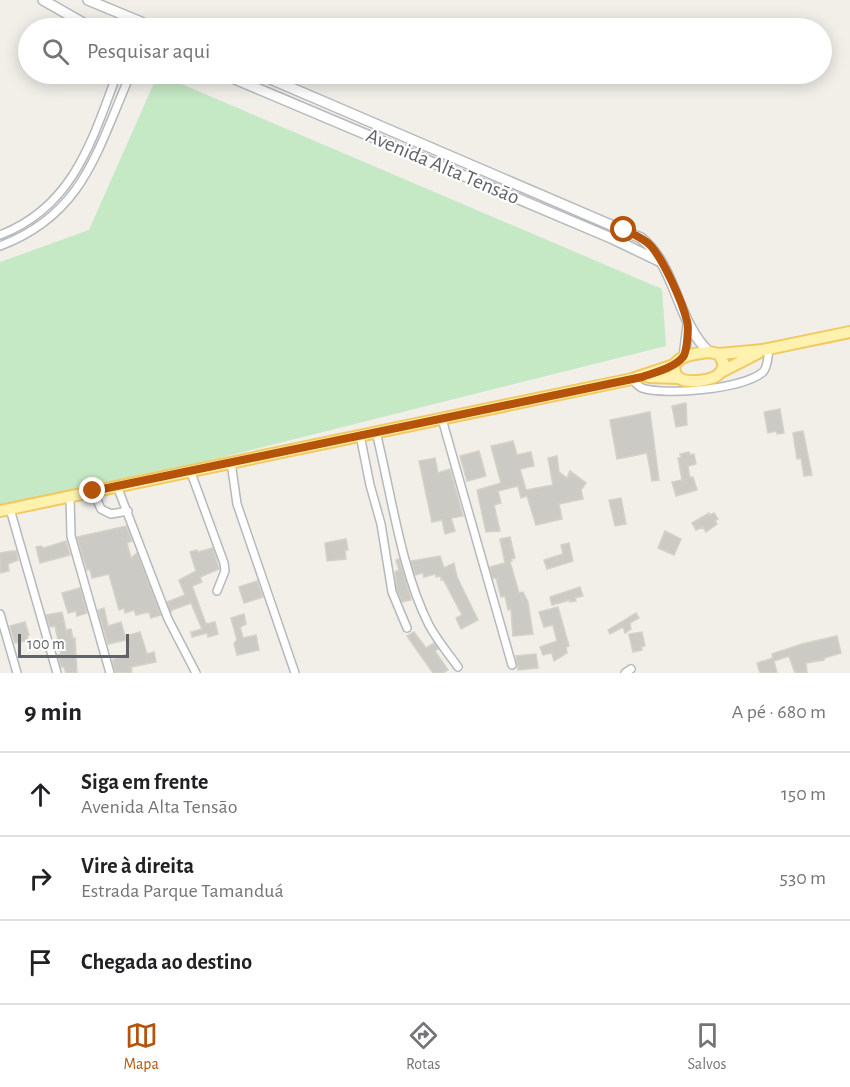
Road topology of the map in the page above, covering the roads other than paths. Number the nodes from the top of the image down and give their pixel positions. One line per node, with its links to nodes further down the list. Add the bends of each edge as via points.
1 (43, 0): 3 (street)
2 (88, 0): 4 (street)
3 (74, 18)
4 (128, 18)
5 (113, 84): 9 (street, via 79,167 57,198 20,228)
6 (126, 84): 10 (street, via 87,173 66,203 31,233)
7 (247, 84): 11 (street, Avenida Alta Tensāo)
8 (282, 84): 11 (street, Avenida Alta Tensāo, via 641,238)
9 (0, 235)
10 (0, 246)
11 (661, 262): 12 (street, Avenida Alta Tensāo)
12 (688, 322): 15 (street, Avenida Alta Tensāo, via 696,339); 16 (street)
13 (850, 332): 14 (main road)
14 (766, 350): 15 (main road); 18 (main road); 19 (street, via 763,372 711,390 653,390 641,388)
15 (714, 353): 16 (main road); 18 (main road, via 724,364)
16 (684, 357): 17 (main road)
17 (674, 365): 19 (main road); 20 (main road)
18 (721, 372): 20 (main road, via 701,380)
19 (637, 378): 20 (main road); 21 (main road)
20 (679, 378)
21 (442, 419): 22 (main road); 34 (street)
22 (376, 432): 23 (main road); 35 (street, via 415,592 439,641)
23 (360, 435): 24 (main road); 33 (street, via 392,592)
24 (231, 462): 25 (main road); 40 (street, via 237,504)
25 (190, 470): 26 (main road); 31 (street, via 224,563)
26 (117, 486): 27 (main road); 30 (street)
27 (93, 491): 28 (main road); 30 (street, via 101,509 111,513)
28 (70, 495): 29 (main road); 38 (street, via 71,536)
29 (5, 510): 37 (street)
30 (128, 511): 39 (street, via 168,619)
31 (217, 591)
32 (0, 614): 36 (street)
33 (407, 628)
34 (512, 665)
35 (458, 667)
36 (17, 673)
37 (57, 673)
38 (110, 673)
39 (196, 673)
40 (295, 673)

